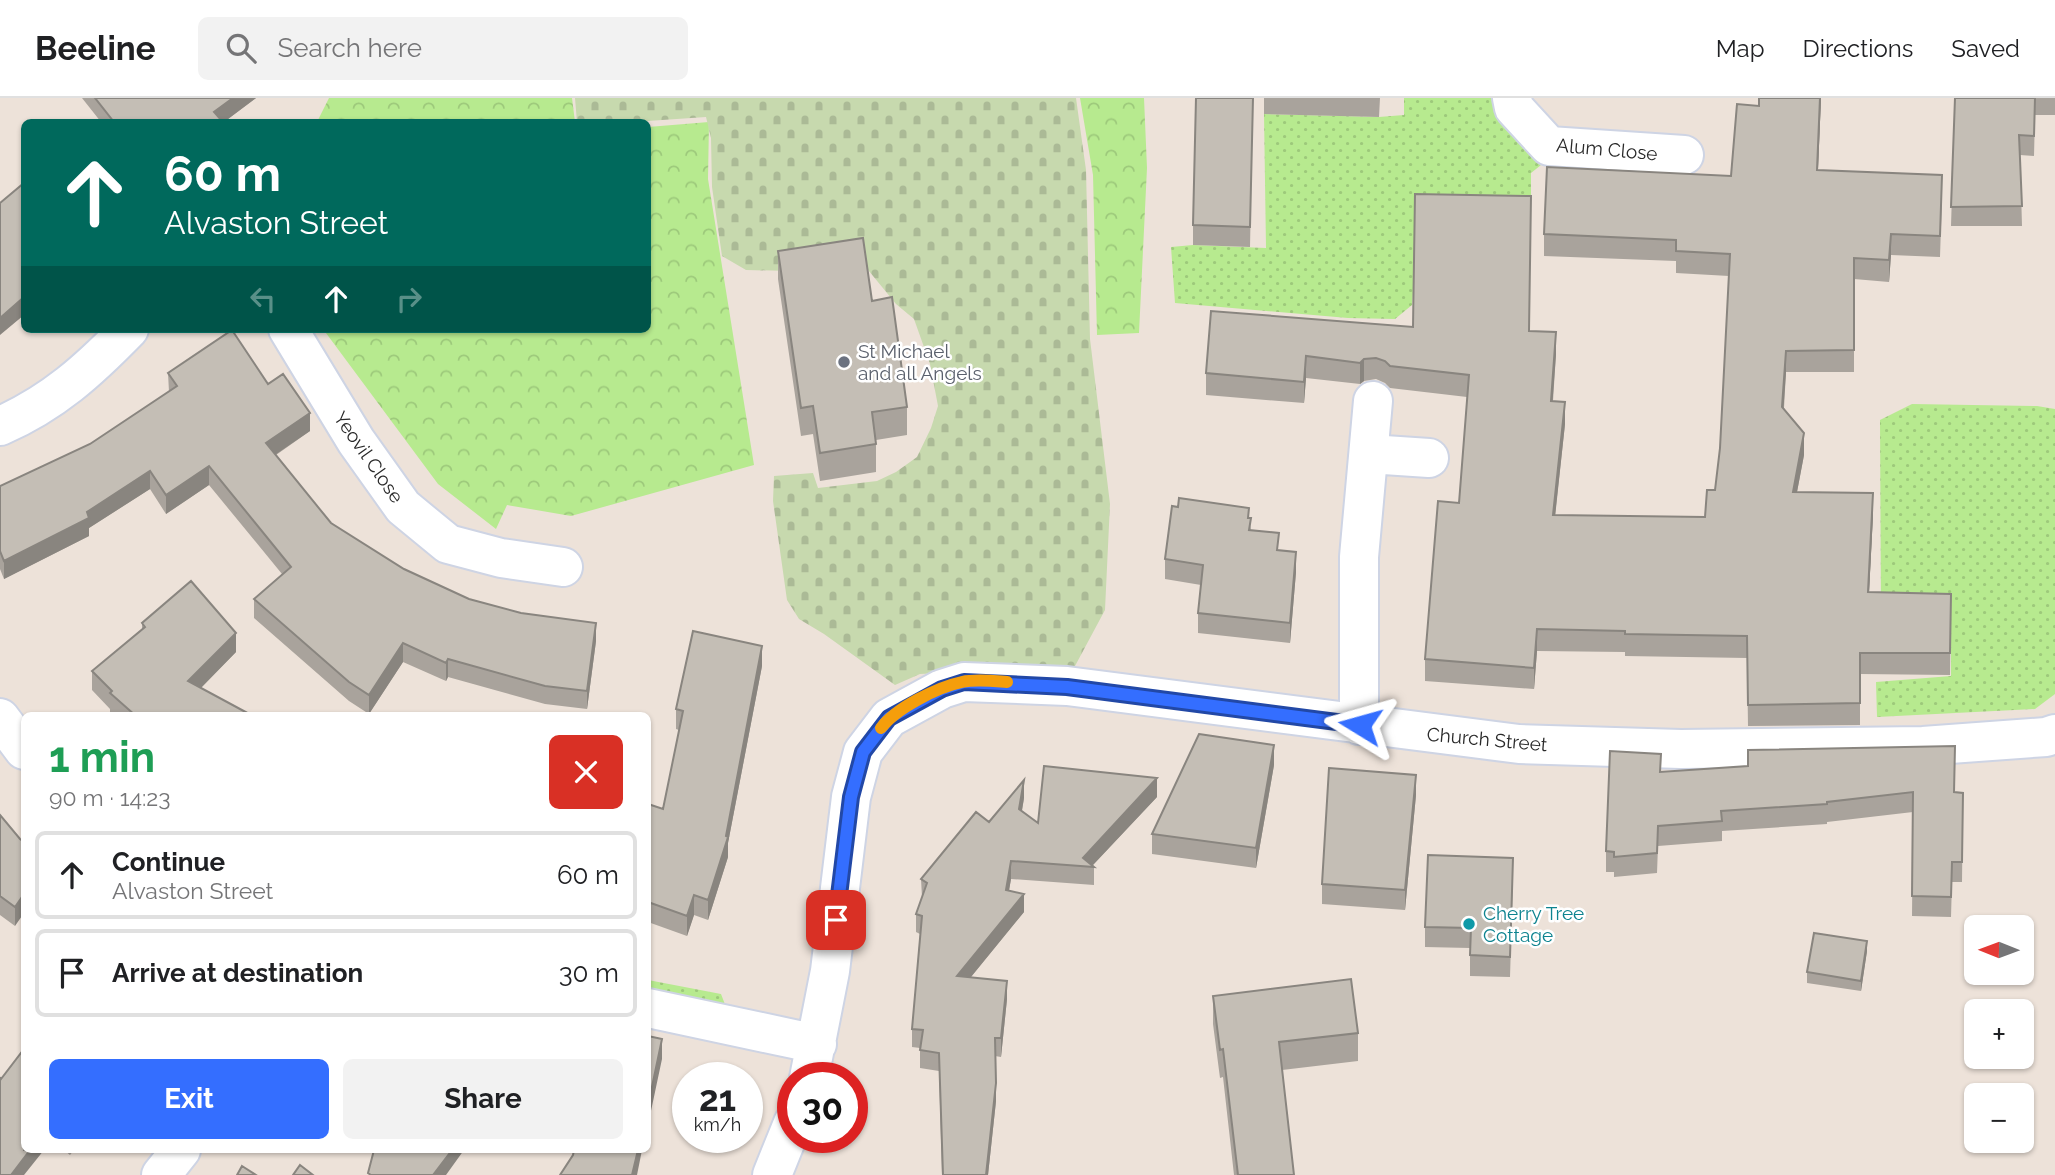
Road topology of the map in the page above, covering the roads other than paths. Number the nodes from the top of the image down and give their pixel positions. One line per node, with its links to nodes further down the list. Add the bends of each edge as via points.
1 (1512, 98): 2 (street, Alum Close, via 1514,108 1549,146)
2 (1684, 155)
3 (125, 333): 6 (street, via 49,401)
4 (290, 333): 9 (street, Yeovil Close, via 356,441 403,507 448,544 500,558)
5 (1373, 401): 7 (street)
6 (0, 426)
7 (1369, 454): 8 (street); 11 (street, via 1359,557)
8 (1429, 458)
9 (563, 567)
10 (0, 718): 13 (street)
11 (1360, 725): 12 (street, Church Street, via 1519,744 1681,749 1923,746); 15 (street, Church Street, via 998,682 964,682 889,718 863,752 856,773 830,971)
12 (2055, 734)
13 (21, 746)
14 (651, 1009): 15 (street)
15 (813, 1061)
16 (179, 1153): 18 (street)
17 (781, 1153): 19 (street)
18 (161, 1175)
19 (772, 1175)

